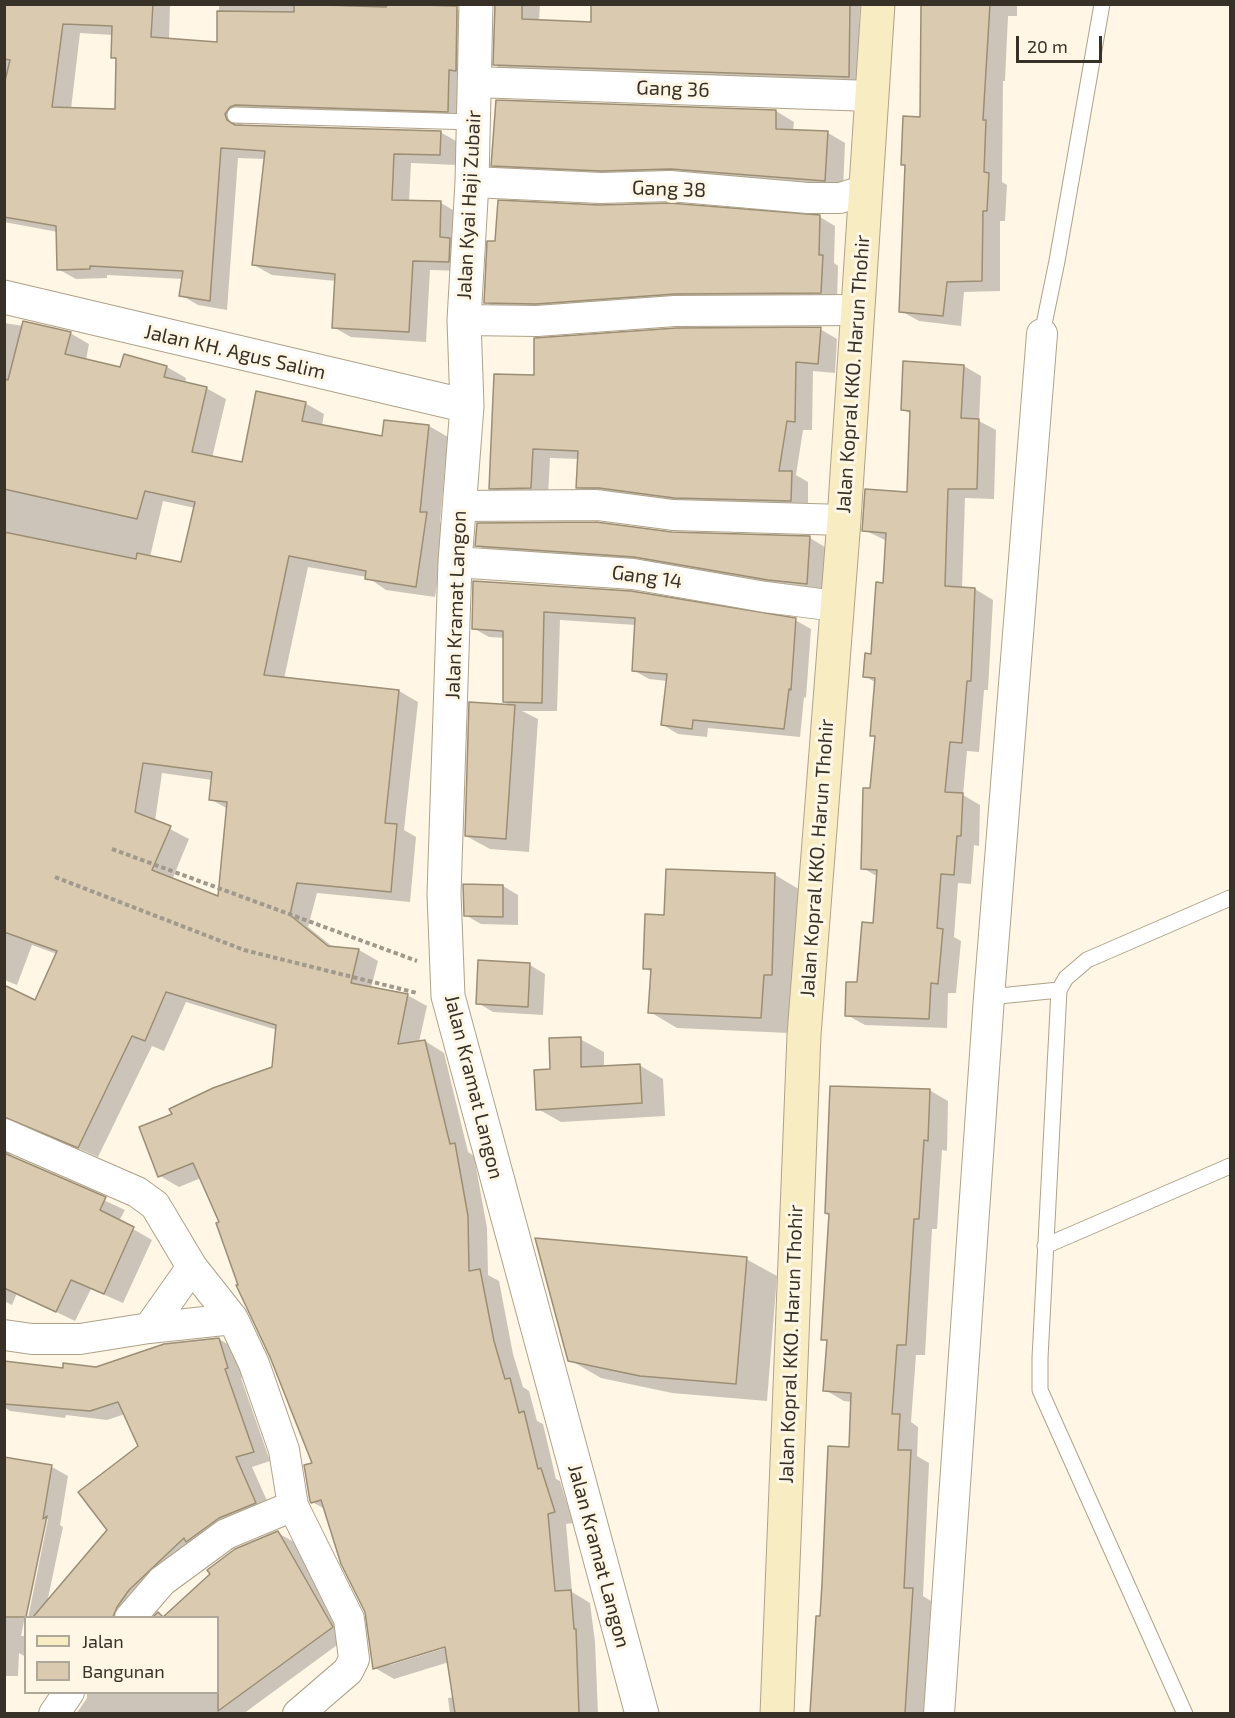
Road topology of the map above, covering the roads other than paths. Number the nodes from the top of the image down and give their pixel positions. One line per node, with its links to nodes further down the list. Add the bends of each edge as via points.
1 (476, 4): 4 (street, Jalan Kyai Haji Zubair)
2 (878, 4): 5 (main road, Jalan Kopral KKO. Harun Thohir)
3 (1102, 4): 13 (lane)
4 (474, 82): 5 (street, Gang 36); 7 (street, Jalan Kyai Haji Zubair)
5 (871, 96): 9 (main road, Jalan Kopral KKO. Harun Thohir)
6 (235, 115): 7 (lane)
7 (473, 122): 8 (street, Jalan Kyai Haji Zubair)
8 (472, 182): 9 (street, Gang 38, via 601,188 670,186 808,198 840,198); 12 (street, Jalan Kyai Haji Zubair)
9 (866, 190): 11 (main road, Jalan Kopral KKO. Harun Thohir)
10 (4, 297): 14 (street, Jalan KH. Agus Salim)
11 (858, 310): 12 (street, via 675,310 537,321); 16 (main road, Jalan Kopral KKO. Harun Thohir)
12 (464, 320): 14 (street, Jalan Kyai Haji Zubair)
13 (1042, 334): 21 (street)
14 (467, 406): 15 (street, Jalan Kramat Langon)
15 (460, 506): 16 (street, via 597,506 673,515); 17 (street, Jalan Kramat Langon)
16 (844, 520): 18 (main road, Jalan Kopral KKO. Harun Thohir)
17 (455, 562): 18 (street, Gang 14, via 633,574); 34 (street, Jalan Kramat Langon, via 444,894 448,985)
18 (836, 606): 35 (main road, Jalan Kopral KKO. Harun Thohir, via 804,1035)
19 (1230, 898): 20 (lane, via 1087,960 1066,978)
20 (1059, 990): 21 (lane); 24 (lane)
21 (989, 997): 36 (street)
22 (4, 1134): 25 (street, via 137,1192 155,1205)
23 (1230, 1166): 24 (lane)
24 (1045, 1246): 37 (lane, via 1040,1390)
25 (192, 1267): 26 (street); 27 (street)
26 (233, 1319): 27 (street); 29 (street, via 254,1364 284,1450)
27 (149, 1328): 28 (street, via 80,1339)
28 (4, 1335)
29 (293, 1506): 30 (street, via 226,1534 162,1581); 33 (street, via 350,1619 354,1659 348,1671)
30 (131, 1616)
31 (68, 1694): 32 (street)
32 (54, 1713)
33 (298, 1713)
34 (642, 1713)
35 (777, 1713)
36 (939, 1713)
37 (1185, 1713)

